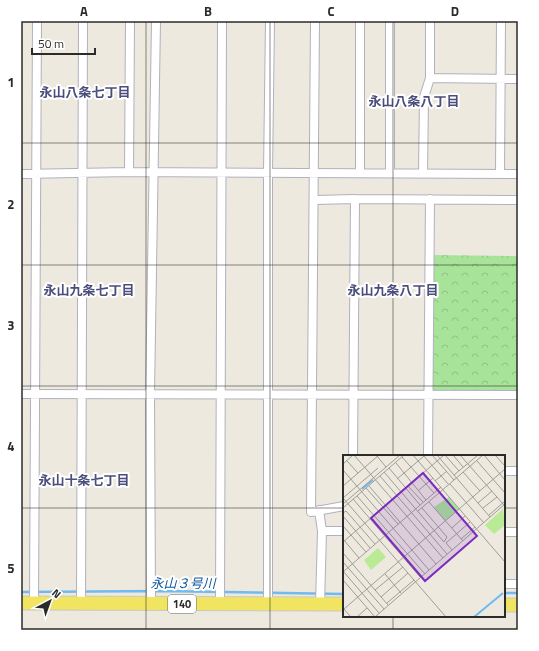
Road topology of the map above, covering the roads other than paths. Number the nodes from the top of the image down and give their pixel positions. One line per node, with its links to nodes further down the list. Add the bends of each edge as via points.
1 (37, 21): 26 (street)
2 (83, 21): 18 (street)
3 (130, 21): 15 (street)
4 (156, 21): 19 (street)
5 (222, 21): 20 (street)
6 (270, 21): 16 (street)
7 (316, 21): 17 (street)
8 (360, 21): 21 (street)
9 (390, 21): 22 (street)
10 (430, 21): 12 (street)
11 (501, 21): 13 (street)
12 (430, 78): 13 (street); 23 (street, via 424,97)
13 (501, 78): 14 (street); 24 (street)
14 (518, 79)
15 (129, 172): 18 (street); 19 (street)
16 (268, 172): 17 (street); 20 (street); 37 (street)
17 (314, 172): 21 (street); 30 (street)
18 (83, 173): 26 (street); 34 (street)
19 (154, 173): 20 (street); 35 (street)
20 (221, 173): 36 (street)
21 (360, 173): 22 (street)
22 (390, 173): 23 (street)
23 (423, 173): 24 (street)
24 (500, 173): 27 (street)
25 (21, 174): 26 (street)
26 (36, 174): 33 (street)
27 (518, 174)
28 (355, 199): 29 (street); 30 (street); 39 (street)
29 (430, 199): 31 (street); 40 (street)
30 (314, 200): 38 (street)
31 (518, 200)
32 (21, 394): 33 (street)
33 (34, 394): 34 (street); 58 (street)
34 (81, 394): 35 (street); 54 (street)
35 (150, 394): 36 (street); 59 (street)
36 (220, 394): 37 (street); 56 (street)
37 (268, 394): 38 (street); 55 (street)
38 (312, 394): 39 (street); 47 (street, via 311,512)
39 (354, 394): 40 (street); 42 (street)
40 (428, 395): 41 (street); 43 (street)
41 (518, 395)
42 (353, 455)
43 (428, 455)
44 (505, 471): 45 (street)
45 (518, 471)
46 (343, 506): 47 (street)
47 (319, 510): 48 (street)
48 (322, 531): 49 (street); 57 (street)
49 (343, 532)
50 (505, 532): 51 (street)
51 (518, 532)
52 (505, 584): 53 (street)
53 (518, 584)
54 (81, 595): 58 (main road, 140); 59 (main road, 140)
55 (268, 596): 56 (main road, 140); 57 (main road, 140)
56 (220, 597): 59 (main road, 140)
57 (320, 597): 60 (main road, 140)
58 (31, 598)
59 (151, 601)
60 (343, 604)
61 (505, 605): 62 (main road)
62 (518, 605)

